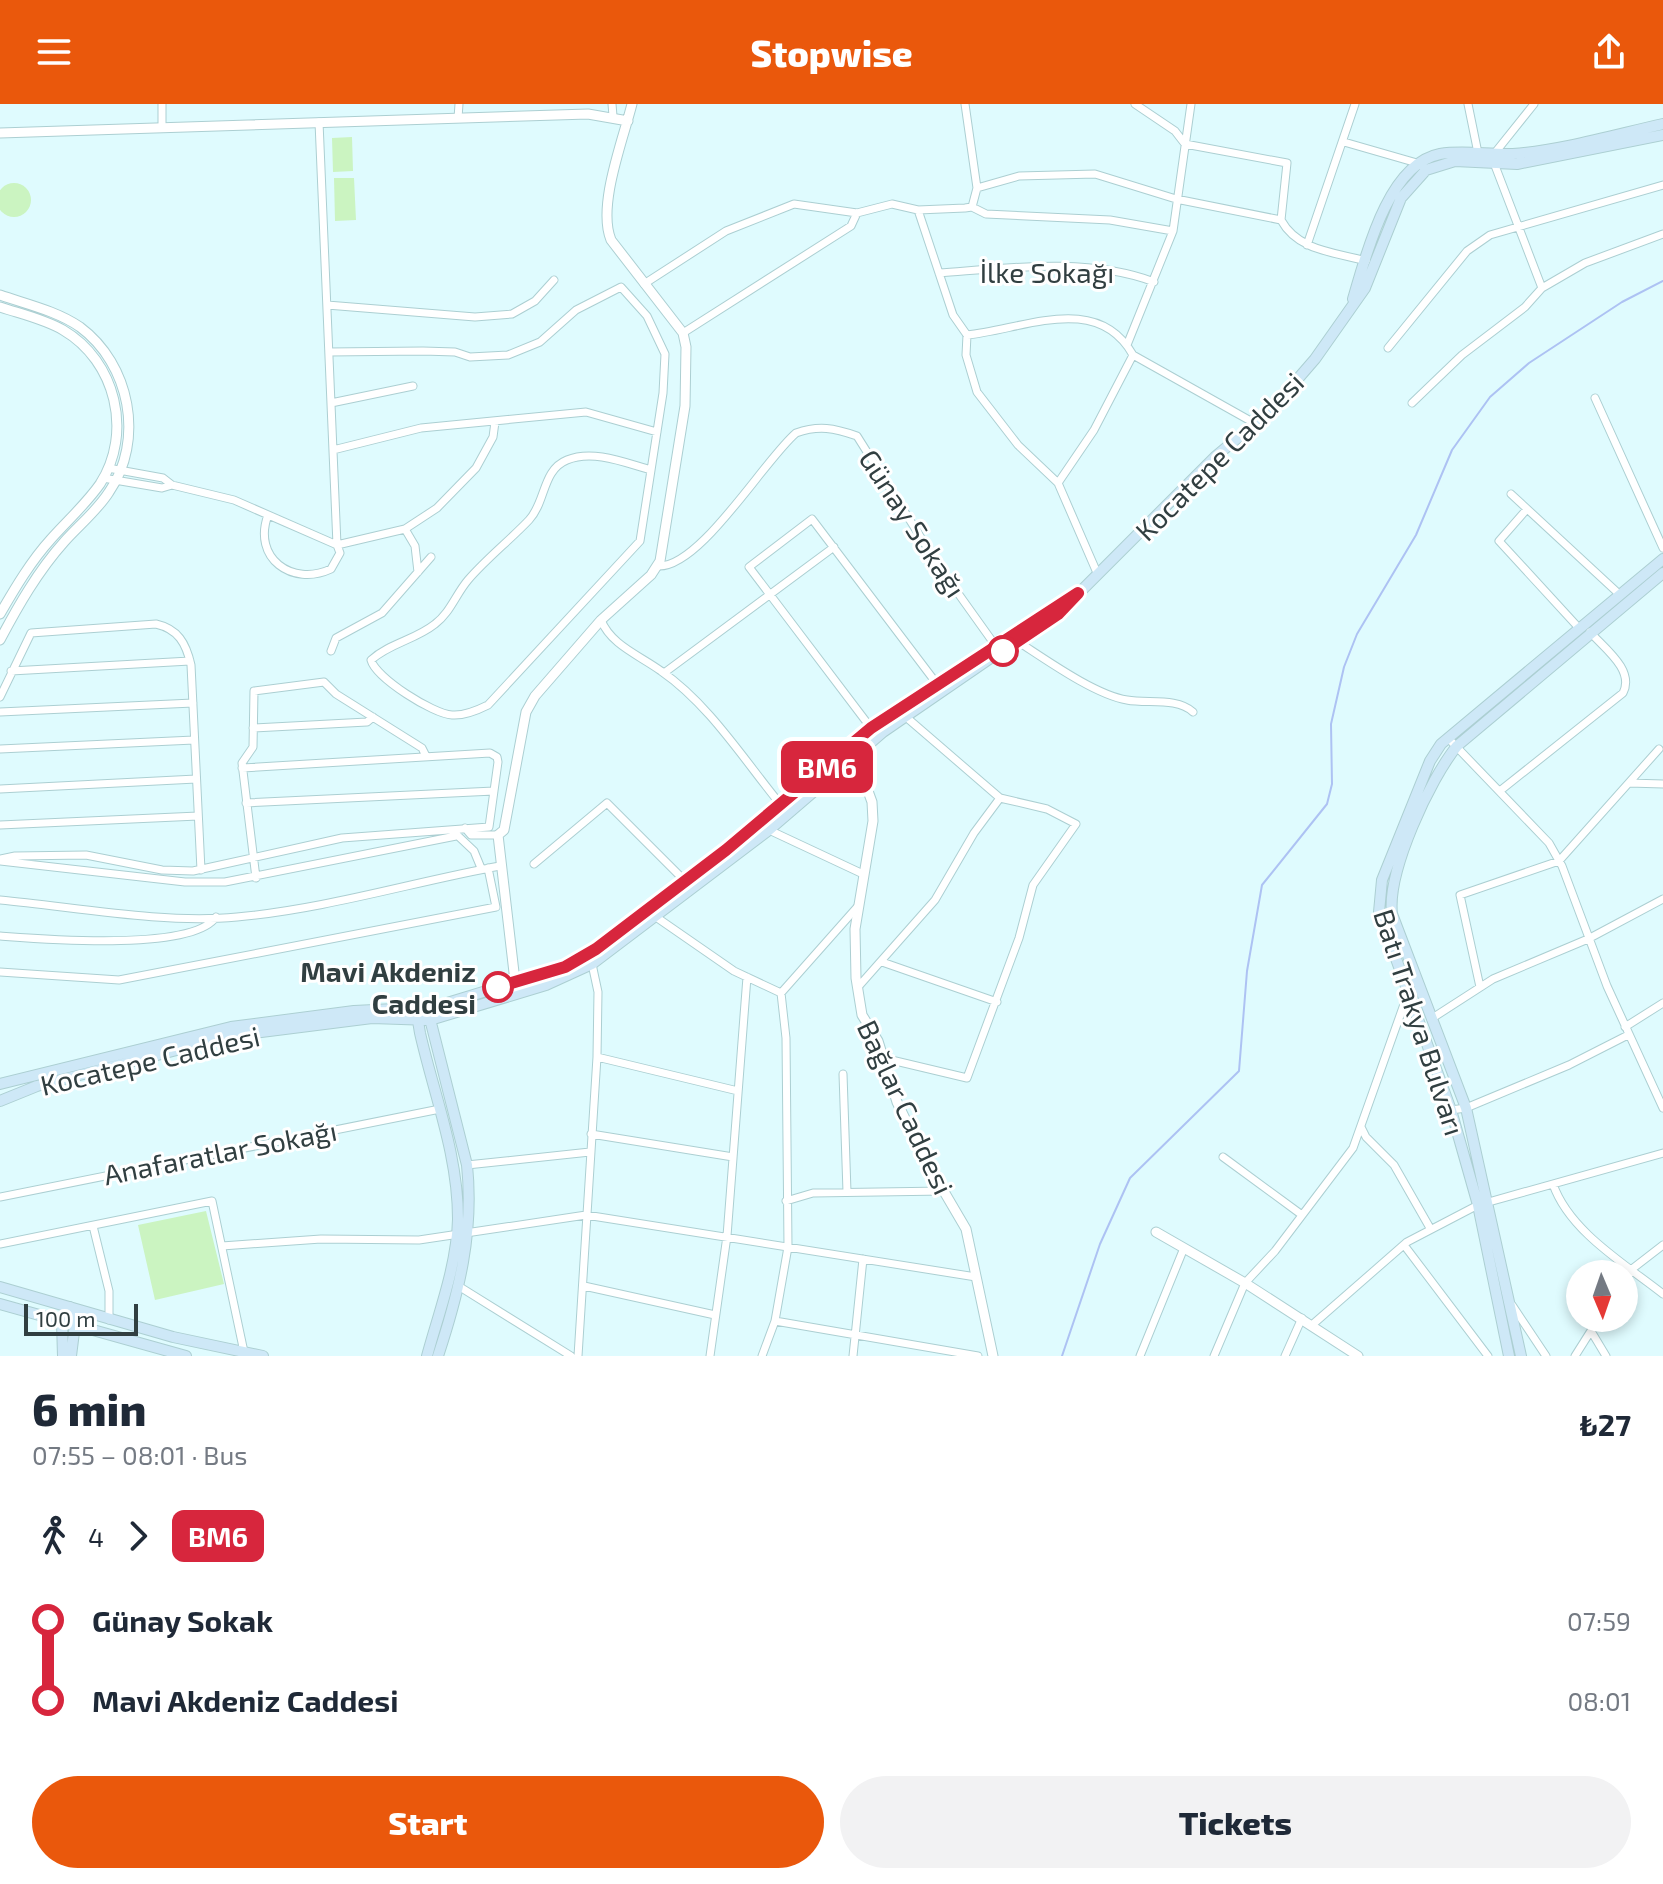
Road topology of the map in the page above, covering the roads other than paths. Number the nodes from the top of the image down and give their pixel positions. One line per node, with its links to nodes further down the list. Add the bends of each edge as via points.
1 (162, 104): 16 (street)
2 (459, 104): 12 (street)
3 (612, 104): 11 (street)
4 (632, 104): 13 (street)
5 (965, 104): 26 (street)
6 (1135, 104): 20 (street)
7 (1191, 104): 20 (street)
8 (1355, 104): 19 (street)
9 (1468, 104): 21 (street)
10 (1534, 104): 22 (street)
11 (613, 116): 12 (street); 13 (street)
12 (458, 118): 14 (street)
13 (628, 121): 40 (street, via 607,230)
14 (319, 122): 16 (street); 43 (street)
15 (1663, 124): 22 (main road)
16 (162, 127): 17 (street)
17 (0, 133)
18 (1663, 135): 22 (main road, via 1517,164)
19 (1344, 142): 23 (street); 35 (street)
20 (1185, 144): 27 (street); 31 (street, via 1287,163)
21 (1478, 158): 22 (main road); 23 (main road, via 1440,154); 24 (main road)
22 (1494, 159): 32 (street)
23 (1417, 163): 24 (main road); 36 (main road, Kocatepe Caddesi, via 1386,206)
24 (1430, 167): 36 (main road, Kocatepe Caddesi, via 1401,198)
25 (1663, 185): 32 (street)
26 (977, 188): 27 (street, via 1019,176 1095,174); 28 (street)
27 (1176, 199): 31 (street); 33 (street)
28 (972, 207): 29 (street); 33 (street, via 986,214 1110,220)
29 (918, 210): 30 (street, via 892,204); 37 (street)
30 (857, 213): 40 (street, via 794,204 726,231); 45 (street, via 851,226)
31 (1281, 220): 35 (street, via 1290,236)
32 (1517, 225): 41 (street); 48 (street, via 1467,251)
33 (1173, 231): 39 (street)
34 (1663, 234): 41 (street, via 1585,263)
35 (1307, 245): 36 (street)
36 (1370, 262): 56 (main road, Kocatepe Caddesi, via 1350,309 1315,359)
37 (939, 273): 39 (street, İlke Sokağı, via 1086,268 1128,272); 46 (street, via 953,315)
38 (554, 280): 43 (street, via 535,301 512,314 491,317)
39 (1154, 282): 47 (street)
40 (644, 284): 45 (street)
41 (1542, 288): 54 (street)
42 (0, 295): 60 (street, via 72,322 105,353 128,409)
43 (327, 305): 49 (street)
44 (0, 307): 59 (street, via 63,330 100,366 116,410 116,442)
45 (683, 333): 75 (street, via 685,406)
46 (967, 335): 47 (street, via 1032,321 1088,317); 64 (street, via 966,355 977,392 1018,445)
47 (1127, 345): 50 (street)
48 (1388, 348)
49 (329, 352): 53 (street); 57 (street, via 508,355 540,342 576,310 621,287 647,316 665,354)
50 (1133, 355): 56 (street); 64 (street, via 1094,430)
51 (413, 386): 53 (street)
52 (1595, 398): 72 (street)
53 (331, 403): 58 (street)
54 (1412, 403)
55 (495, 422): 57 (street, via 586,412); 58 (street, via 421,428); 69 (street, via 493,437 458,490)
56 (1256, 424): 78 (main road, Kocatepe Caddesi, via 1216,456)
57 (657, 432): 61 (street)
58 (333, 450): 70 (street)
59 (108, 468): 60 (street); 62 (street)
60 (120, 470): 63 (street); 65 (street, via 163,478)
61 (651, 470): 61 (street, via 640,541 488,705 455,716 439,712 373,666 377,654 421,634 446,614 479,567 532,518 549,476 565,460 590,456)
62 (103, 478): 63 (street); 82 (street, via 43,549)
63 (115, 482): 65 (street); 86 (street, via 49,561)
64 (1058, 483): 78 (street)
65 (172, 485): 68 (street, via 234,500)
66 (1511, 494): 67 (street)
67 (1527, 509): 81 (street); 84 (street, via 1499,541)
68 (268, 515): 70 (street); 70 (street, via 263,528 269,557 292,573 317,576 331,569 340,553)
69 (405, 529): 70 (street); 76 (street, via 415,546)
70 (337, 545)
71 (834, 547): 79 (street); 79 (street, via 812,519 749,567); 93 (street)
72 (1663, 548)
73 (431, 557): 76 (street)
74 (1663, 559): 81 (main road, Batı Trakya Bulvarı)
75 (657, 566): 83 (street); 88 (street, Günay Sokağı, via 678,562 701,542 796,433 815,427 857,436)
76 (418, 573): 89 (street, via 382,613 336,638)
77 (1663, 573): 85 (main road, Batı Trakya Bulvarı)
78 (1098, 575): 80 (main road, Kocatepe Caddesi)
79 (769, 593): 92 (street); 101 (street)
80 (1078, 593): 87 (main road, Kocatepe Caddesi, via 1058,614); 88 (main road, Kocatepe Caddesi)
81 (1618, 593): 84 (main road, Batı Trakya Bulvarı)
82 (0, 614)
83 (601, 620): 92 (street, via 607,635); 123 (street, via 526,712 508,813)
84 (1578, 627): 102 (main road, Batı Trakya Bulvarı)
85 (1590, 632): 104 (main road, Batı Trakya Bulvarı); 114 (street, via 1621,666 1626,676 1623,693)
86 (0, 640)
87 (1017, 641): 97 (street, via 1104,693 1185,705); 99 (main road, Kocatepe Caddesi)
88 (995, 645): 93 (main road, Kocatepe Caddesi)
89 (331, 651)
90 (190, 661): 91 (street); 91 (street, via 182,639 156,624 31,633); 95 (street)
91 (11, 671): 94 (street)
92 (664, 673): 118 (street, via 702,707)
93 (937, 684): 101 (main road, Kocatepe Caddesi)
94 (0, 697)
95 (193, 703): 96 (street); 103 (street)
96 (0, 712)
97 (1193, 712)
98 (373, 717): 100 (street, via 367,722); 100 (street, via 324,682 254,691); 107 (street, via 422,748)
99 (906, 717): 108 (main road, Kocatepe Caddesi); 116 (street)
100 (253, 728): 109 (street, via 253,747)
101 (871, 728): 108 (main road, Kocatepe Caddesi)
102 (1448, 738): 104 (street); 149 (main road, Batı Trakya Bulvarı, via 1430,761 1379,894 1384,932)
103 (194, 740): 105 (street); 110 (street)
104 (1457, 746): 114 (street); 153 (main road, Batı Trakya Bulvarı, via 1440,767 1391,890 1392,914)
105 (0, 749)
106 (1659, 749): 111 (street)
107 (426, 756): 109 (street); 115 (street, via 494,754)
108 (839, 765): 118 (main road, Kocatepe Caddesi); 121 (main road, Kocatepe Caddesi); 131 (street, Bağlar Caddesi, via 868,791 872,802)
109 (242, 768): 117 (street)
110 (196, 779): 113 (street); 119 (street)
111 (1629, 783): 112 (street); 126 (street)
112 (1663, 784)
113 (0, 789)
114 (1501, 790): 126 (street)
115 (494, 791): 117 (street); 122 (street, via 489,827)
116 (1000, 798): 141 (street, via 935,900); 150 (street, via 1047,809 1076,824 1033,885)
117 (246, 803): 124 (street)
118 (781, 805): 133 (main road, Kocatepe Caddesi)
119 (198, 816): 120 (street); 130 (street)
120 (0, 825)
121 (769, 830): 131 (street); 138 (main road, Kocatepe Caddesi)
122 (459, 831): 123 (street); 124 (street, via 342,838); 129 (street); 132 (street)
123 (498, 835): 128 (street)
124 (252, 859): 130 (street); 132 (street)
125 (0, 860): 130 (street, via 86,855 162,870); 132 (street, via 185,882)
126 (1559, 861): 140 (street); 147 (street, via 1460,895)
127 (534, 864): 133 (street, via 607,803)
128 (500, 866): 129 (street); 145 (street)
129 (484, 868): 137 (street, via 286,910); 143 (street, via 496,907 119,980)
130 (201, 870)
131 (863, 874): 136 (street, Bağlar Caddesi)
132 (256, 878)
133 (685, 881): 145 (main road, Kocatepe Caddesi, via 583,958)
134 (1663, 899): 140 (street)
135 (0, 900): 137 (street)
136 (859, 905): 146 (street, Bağlar Caddesi); 148 (street)
137 (216, 917): 139 (street, via 203,927 154,938 99,942)
138 (656, 917): 142 (main road, Kocatepe Caddesi); 144 (street)
139 (0, 936)
140 (1588, 939): 147 (street); 156 (street)
141 (882, 962): 146 (street); 150 (street)
142 (592, 964): 145 (main road, Kocatepe Caddesi); 157 (street, via 598,992)
143 (0, 972)
144 (747, 977): 148 (street); 161 (street)
145 (518, 987): 152 (main road, Kocatepe Caddesi); 154 (main road, Kocatepe Caddesi)
146 (858, 987): 158 (street, Bağlar Caddesi, via 862,1015)
147 (1480, 987): 153 (street)
148 (781, 993): 178 (street)
149 (1408, 993): 166 (main road, Batı Trakya Bulvarı); 167 (street)
150 (997, 1002): 158 (street, via 967,1078)
151 (1663, 1003): 156 (street)
152 (428, 1007): 154 (main road); 155 (main road); 160 (main road, Kocatepe Caddesi, via 231,1027)
153 (1431, 1019): 163 (main road, Batı Trakya Bulvarı)
154 (430, 1020): 155 (main road, Kocatepe Caddesi); 173 (main road)
155 (418, 1021): 162 (main road, Kocatepe Caddesi, via 372,1018 231,1036 37,1086); 165 (main road)
156 (1626, 1031): 163 (street, via 1569,1065); 164 (street)
157 (597, 1057): 161 (street); 168 (street)
158 (883, 1058): 175 (street, Bağlar Caddesi, via 897,1102)
159 (843, 1074): 176 (street)
160 (0, 1084)
161 (738, 1091): 171 (street)
162 (0, 1101)
163 (1466, 1108): 166 (street); 179 (main road, Batı Trakya Bulvarı)
164 (1663, 1108)
165 (440, 1109): 177 (street, Anafaratlar Sokağı); 186 (main road, via 456,1179)
166 (1451, 1110): 179 (main road, Batı Trakya Bulvarı)
167 (1361, 1127): 181 (street, via 1353,1148); 183 (street, via 1394,1165)
168 (591, 1134): 169 (street); 171 (street)
169 (590, 1152): 173 (street); 180 (street)
170 (1663, 1153): 174 (street)
171 (733, 1157): 187 (street)
172 (1223, 1157): 181 (street)
173 (467, 1165): 184 (main road)
174 (1553, 1184): 179 (street); 195 (street, via 1560,1204)
175 (944, 1191): 176 (street); 198 (street, Bağlar Caddesi, via 966,1229)
176 (847, 1192): 178 (street)
177 (0, 1197)
178 (786, 1201): 192 (street)
179 (1482, 1203): 183 (street); 204 (main road, Batı Trakya Bulvarı); 218 (main road, Batı Trakya Bulvarı)
180 (586, 1215): 184 (street); 187 (street); 200 (street)
181 (1302, 1215): 199 (street)
182 (93, 1226): 188 (street); 191 (street, via 212,1201); 209 (street, via 109,1291)
183 (1430, 1228): 189 (street)
184 (470, 1231): 186 (street); 202 (main road)
185 (1156, 1232): 193 (street)
186 (456, 1233): 191 (street, via 419,1240); 223 (main road)
187 (727, 1236): 192 (street); 207 (street)
188 (0, 1244)
189 (1404, 1245): 213 (street); 236 (street)
190 (1663, 1245): 196 (street)
191 (222, 1246): 217 (street)
192 (788, 1247): 194 (street); 210 (street)
193 (1184, 1248): 199 (street); 232 (street)
194 (863, 1259): 198 (street); 216 (street)
195 (1621, 1260)
196 (1638, 1264)
197 (1638, 1274): 203 (street)
198 (976, 1277): 231 (street, Bağlar Caddesi)
199 (1245, 1283): 208 (street); 233 (street)
200 (584, 1286): 207 (street); 226 (street)
201 (0, 1287): 206 (main road)
202 (460, 1287): 224 (main road); 225 (street)
203 (1663, 1294)
204 (1507, 1299): 237 (main road, Batı Trakya Bulvarı); 238 (street)
205 (0, 1304): 211 (main road)
206 (70, 1307): 209 (main road); 211 (main road); 212 (main road)
207 (715, 1315): 227 (street)
208 (1302, 1318): 213 (street); 234 (street)
209 (109, 1320): 217 (main road)
210 (775, 1321): 216 (street); 228 (street)
211 (62, 1322): 212 (main road); 219 (main road)
212 (74, 1325): 220 (main road); 221 (main road)
213 (1312, 1325): 235 (street)
214 (1590, 1332): 239 (street)
215 (1592, 1332): 240 (street)
216 (855, 1337): 229 (street); 230 (street)
217 (244, 1352): 222 (main road)
218 (1507, 1355)
219 (63, 1356)
220 (71, 1356)
221 (182, 1356)
222 (263, 1356)
223 (427, 1356)
224 (438, 1356)
225 (571, 1356)
226 (578, 1356)
227 (710, 1356)
228 (762, 1356)
229 (853, 1356)
230 (978, 1356)
231 (993, 1356)
232 (1140, 1356)
233 (1214, 1356)
234 (1285, 1356)
235 (1358, 1356)
236 (1488, 1356)
237 (1521, 1356)
238 (1546, 1356)
239 (1575, 1356)
240 (1606, 1356)

